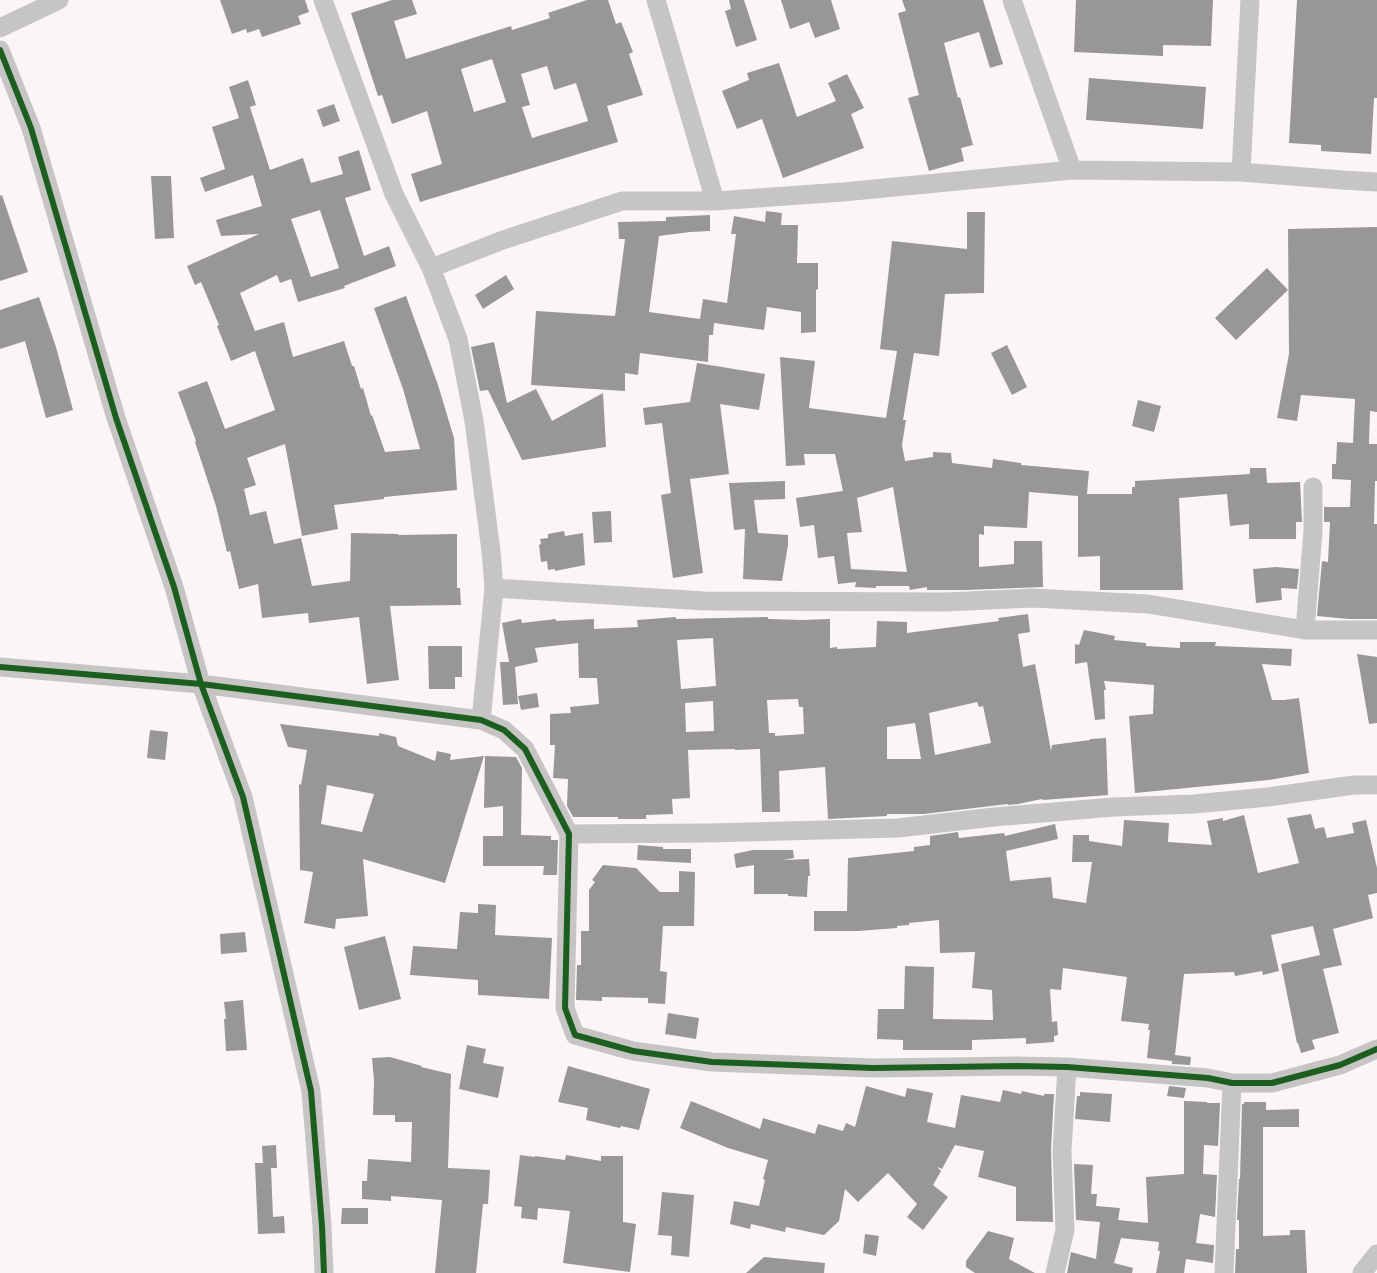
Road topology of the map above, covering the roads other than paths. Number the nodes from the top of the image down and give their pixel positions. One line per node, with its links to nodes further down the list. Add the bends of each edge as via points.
1 (59, 0): 6 (street)
2 (324, 0): 12 (street, via 394,194)
3 (656, 0): 11 (street)
4 (1012, 0): 8 (street)
5 (1250, 0): 9 (street)
6 (0, 28)
7 (0, 50): 18 (street, via 30,128 116,418 174,587)
8 (1072, 170): 9 (street); 11 (street)
9 (1241, 172): 10 (street)
10 (1377, 182)
11 (715, 201): 12 (street, via 622,201)
12 (431, 268): 14 (street, via 458,338 474,421)
13 (1313, 486): 15 (street)
14 (494, 588): 15 (street, via 705,601 944,602 1033,598 1148,604); 19 (street)
15 (1305, 630): 16 (street)
16 (1377, 630)
17 (0, 667): 18 (street)
18 (201, 684): 19 (street); 26 (street, via 243,796 311,1091)
19 (481, 720): 21 (street, via 504,730 525,749)
20 (1377, 785): 21 (street, via 1194,804 1114,807 898,828)
21 (570, 834): 23 (street, via 565,1008 575,1035 633,1051 712,1062 873,1068)
22 (1377, 1048): 24 (street, via 1340,1065 1272,1083)
23 (1067, 1067): 24 (street, via 1208,1078); 27 (street, via 1062,1151 1065,1230)
24 (1232, 1083): 28 (street)
25 (1377, 1254): 29 (street)
26 (324, 1273)
27 (1055, 1273)
28 (1224, 1273)
29 (1362, 1273)

